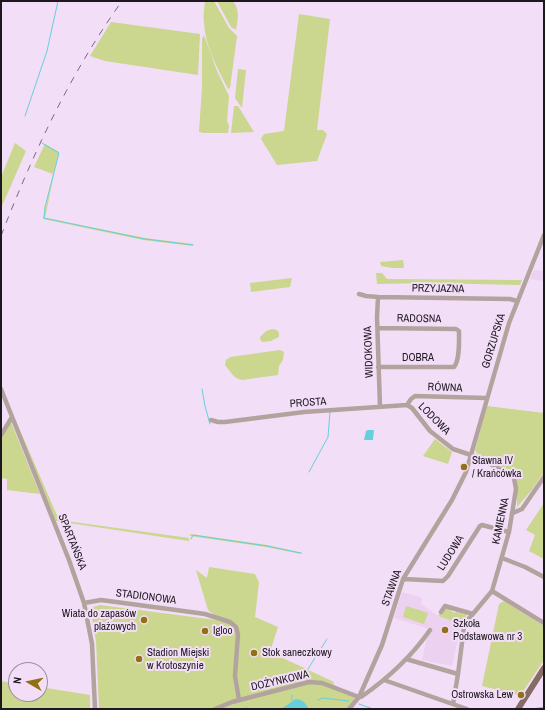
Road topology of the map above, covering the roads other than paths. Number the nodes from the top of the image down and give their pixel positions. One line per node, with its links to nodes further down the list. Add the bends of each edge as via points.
1 (544, 236): 4 (street, GORZUPSKA)
2 (359, 294): 3 (street, PRZYJAZNA)
3 (378, 297): 4 (street, PRZYJAZNA); 5 (street, WIDOKOWA)
4 (517, 301): 9 (street, GORZUPSKA)
5 (378, 328): 6 (street, RADOSNA, via 456,329 459,331); 7 (street, WIDOKOWA)
6 (457, 364): 7 (street, DOBRA, via 454,367)
7 (378, 367): 11 (street, WIDOKOWA)
8 (1, 389): 12 (street, SPARTAŃSKA)
9 (486, 398): 10 (street, RÓWNA, via 416,396); 15 (street, GORZUPSKA)
10 (406, 404): 11 (street, PROSTA); 15 (street, LODOWA, via 441,440 453,449)
11 (380, 407): 13 (street, PROSTA, via 297,412 225,422)
12 (12, 417): 14 (street); 23 (street, SPARTAŃSKA)
13 (211, 420)
14 (1, 435)
15 (470, 454): 17 (street, KAMIENNA, via 514,478 516,489); 21 (street, STAWNA, via 466,472 457,491)
16 (544, 477): 17 (street, via 522,510)
17 (513, 513): 18 (street, KAMIENNA)
18 (509, 532): 19 (street, KAMIENNA); 21 (street, LUDOWA, via 480,526 443,581)
19 (502, 558): 20 (street); 22 (street, KAMIENNA)
20 (544, 577)
21 (403, 579): 33 (street, STAWNA, via 385,638)
22 (492, 591): 25 (street, KAMIENNA); 27 (street)
23 (84, 603): 26 (street, STADIONOWA, via 101,600); 36 (street, SPARTAŃSKA, via 93,648)
24 (441, 612): 25 (street, via 445,606)
25 (475, 612): 31 (street, KAMIENNA, via 467,621 463,633)
26 (205, 614): 34 (street, DOŻYNKOWA, via 228,621 237,631 239,638 235,676)
27 (544, 622)
28 (430, 630): 29 (street)
29 (406, 659): 31 (street); 32 (street)
30 (544, 668): 40 (main road)
31 (458, 674): 35 (street, KAMIENNA)
32 (384, 680): 33 (street); 35 (street)
33 (359, 696): 34 (street, DOŻYNKOWA, via 315,682); 38 (street, STAWNA)
34 (239, 700): 37 (street)
35 (453, 704): 39 (street)
36 (95, 709)
37 (215, 709)
38 (349, 709)
39 (467, 709)
40 (518, 709)

